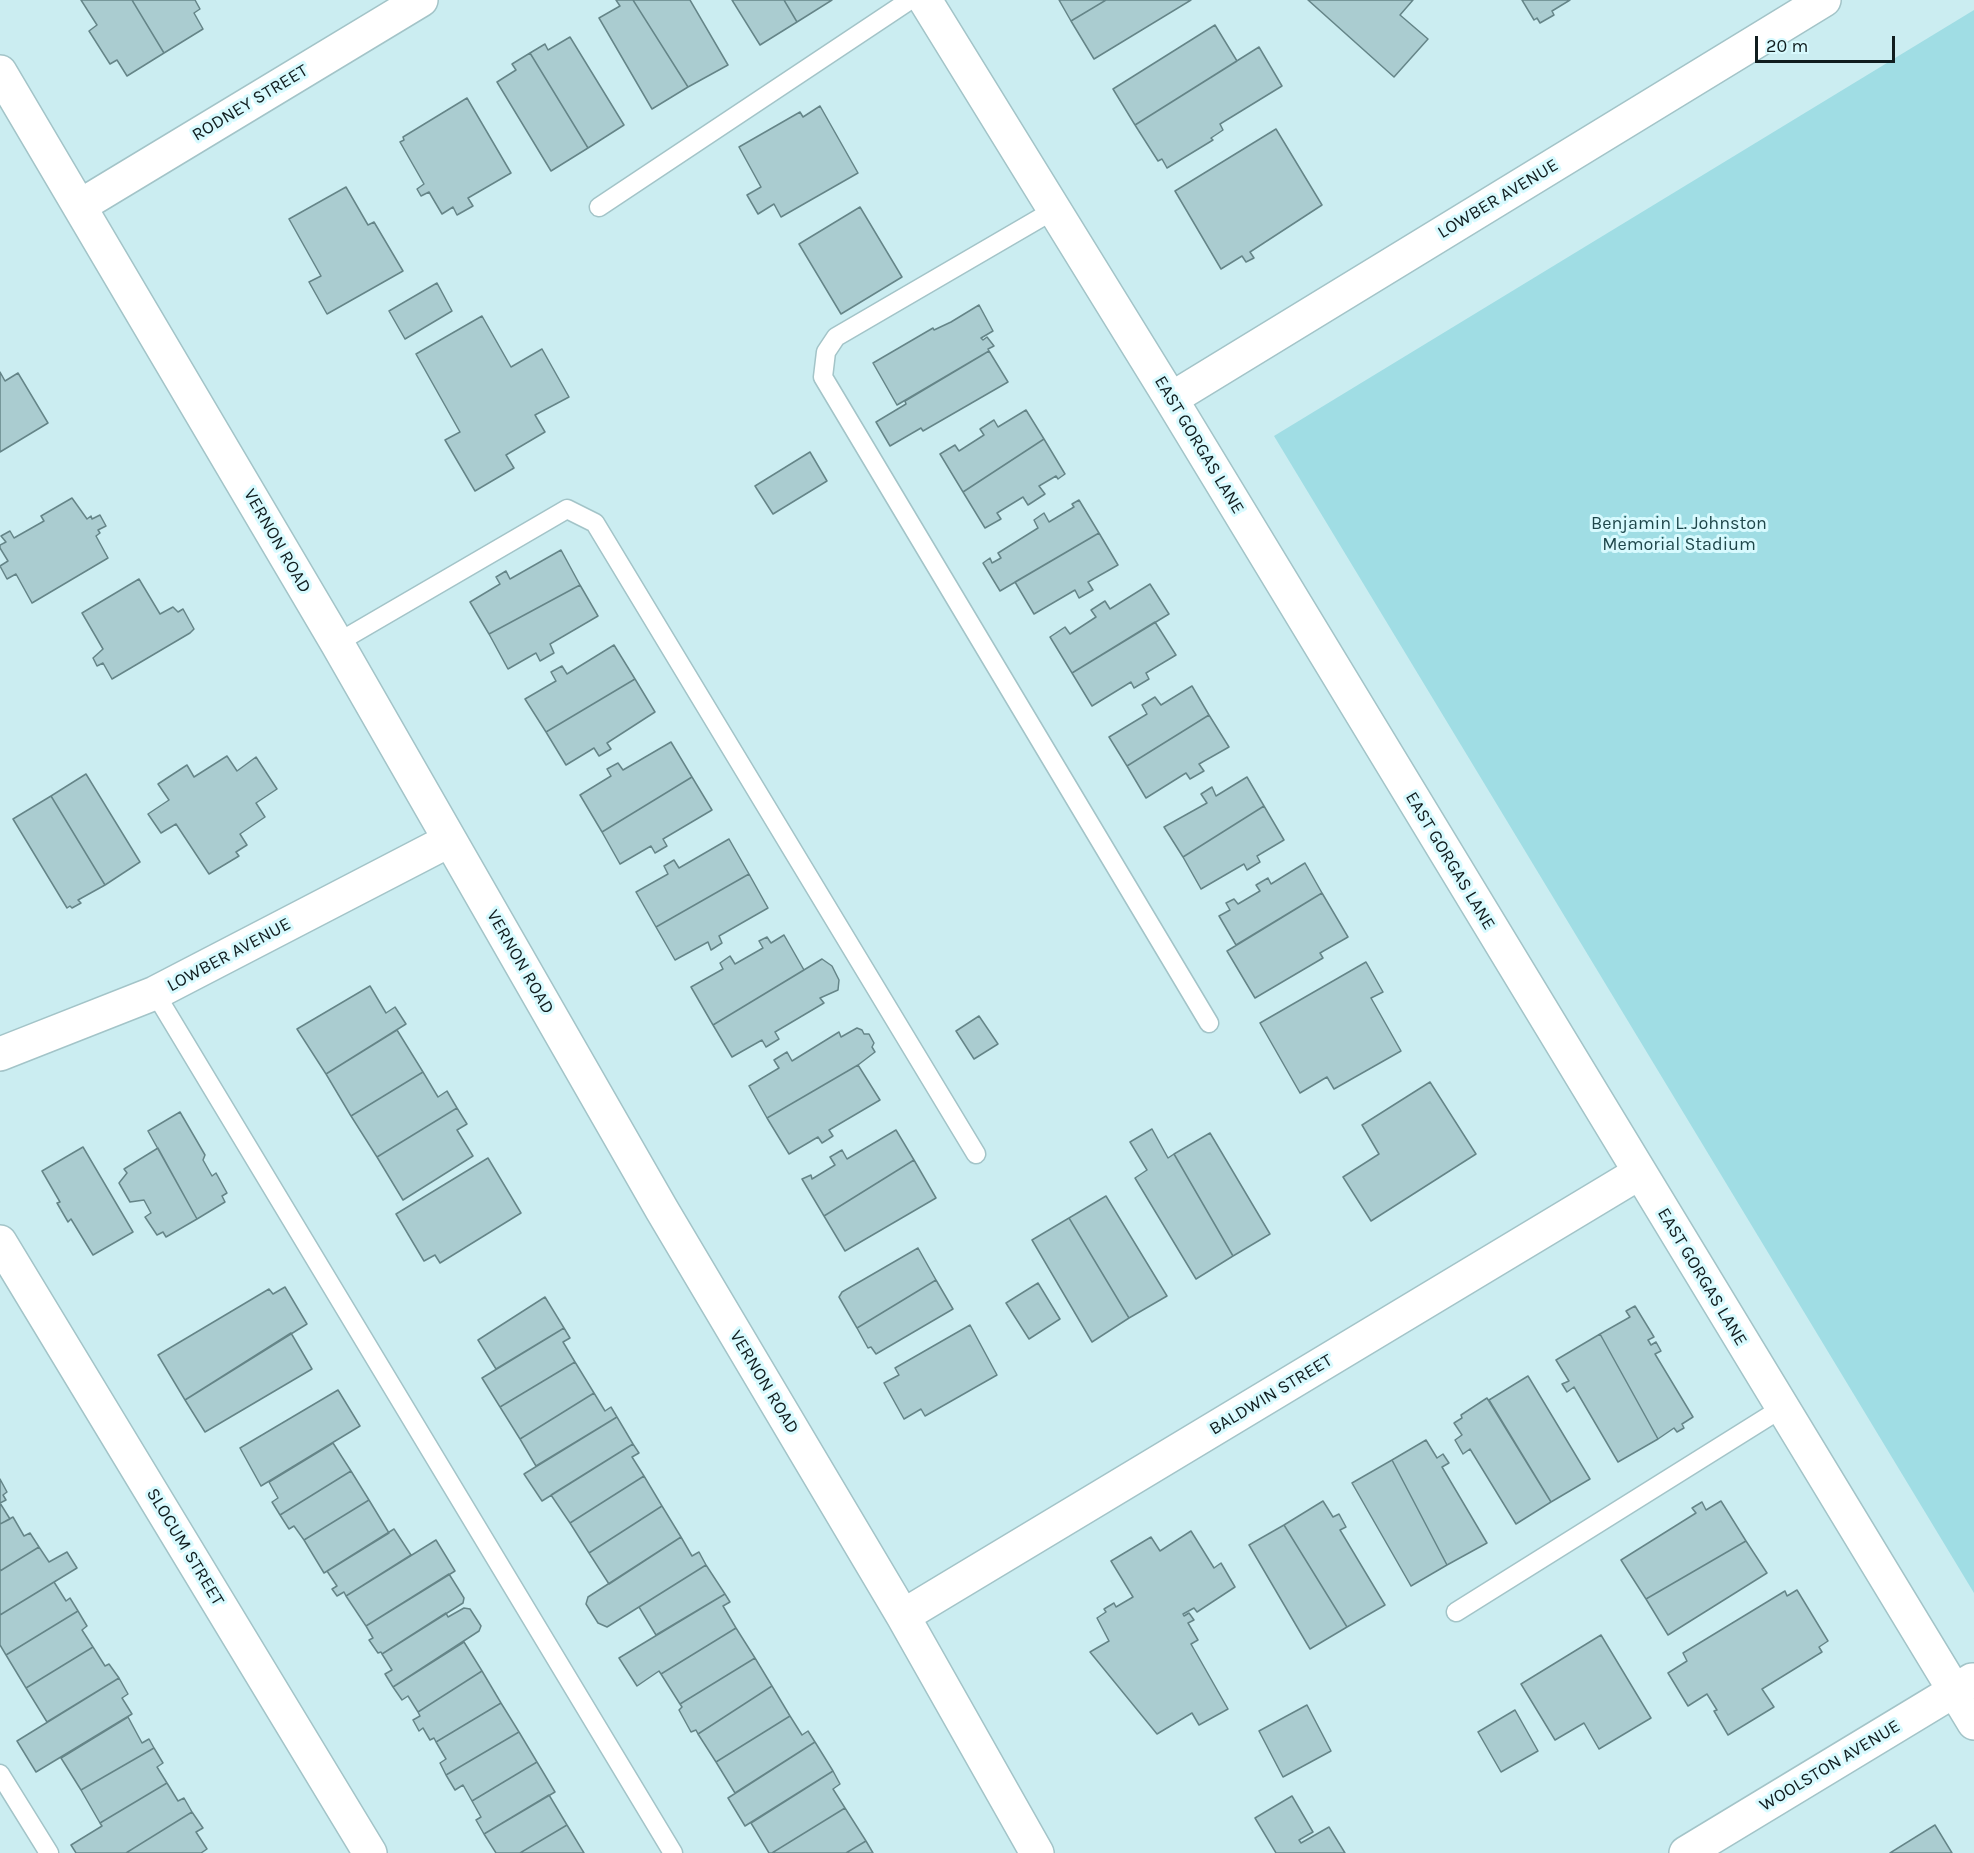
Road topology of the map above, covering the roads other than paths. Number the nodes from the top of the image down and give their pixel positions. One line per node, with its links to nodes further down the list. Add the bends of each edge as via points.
1 (421, 0): 6 (street, RODNEY STREET)
2 (910, 0): 7 (lane)
3 (925, 0): 8 (street, EAST GORGAS LANE)
4 (1824, 0): 9 (street, LOWBER AVENUE)
5 (0, 72): 6 (street, VERNON ROAD)
6 (81, 206): 10 (street, VERNON ROAD)
7 (599, 207)
8 (1054, 210): 9 (street, EAST GORGAS LANE); 13 (lane, via 836,337 826,352 823,377)
9 (1171, 399): 16 (street, EAST GORGAS LANE)
10 (337, 643): 11 (street, VERNON ROAD); 15 (lane, via 567,509 595,523)
11 (450, 840): 12 (street, LOWBER AVENUE); 20 (street, VERNON ROAD, via 662,1210)
12 (155, 993): 14 (street, LOWBER AVENUE); 26 (lane)
13 (1209, 1023)
14 (0, 1054)
15 (976, 1154)
16 (1639, 1173): 18 (street, EAST GORGAS LANE); 20 (street, BALDWIN STREET)
17 (0, 1242): 25 (street, SLOCUM STREET)
18 (1782, 1408): 19 (lane); 21 (street, EAST GORGAS LANE)
19 (1456, 1612)
20 (903, 1616): 27 (street, VERNON ROAD)
21 (1964, 1685): 22 (street, EAST GORGAS LANE); 28 (street, WOOLSTON AVENUE)
22 (1974, 1723)
23 (0, 1774): 24 (lane)
24 (49, 1853)
25 (370, 1853)
26 (673, 1853)
27 (1037, 1853)
28 (1686, 1853)

